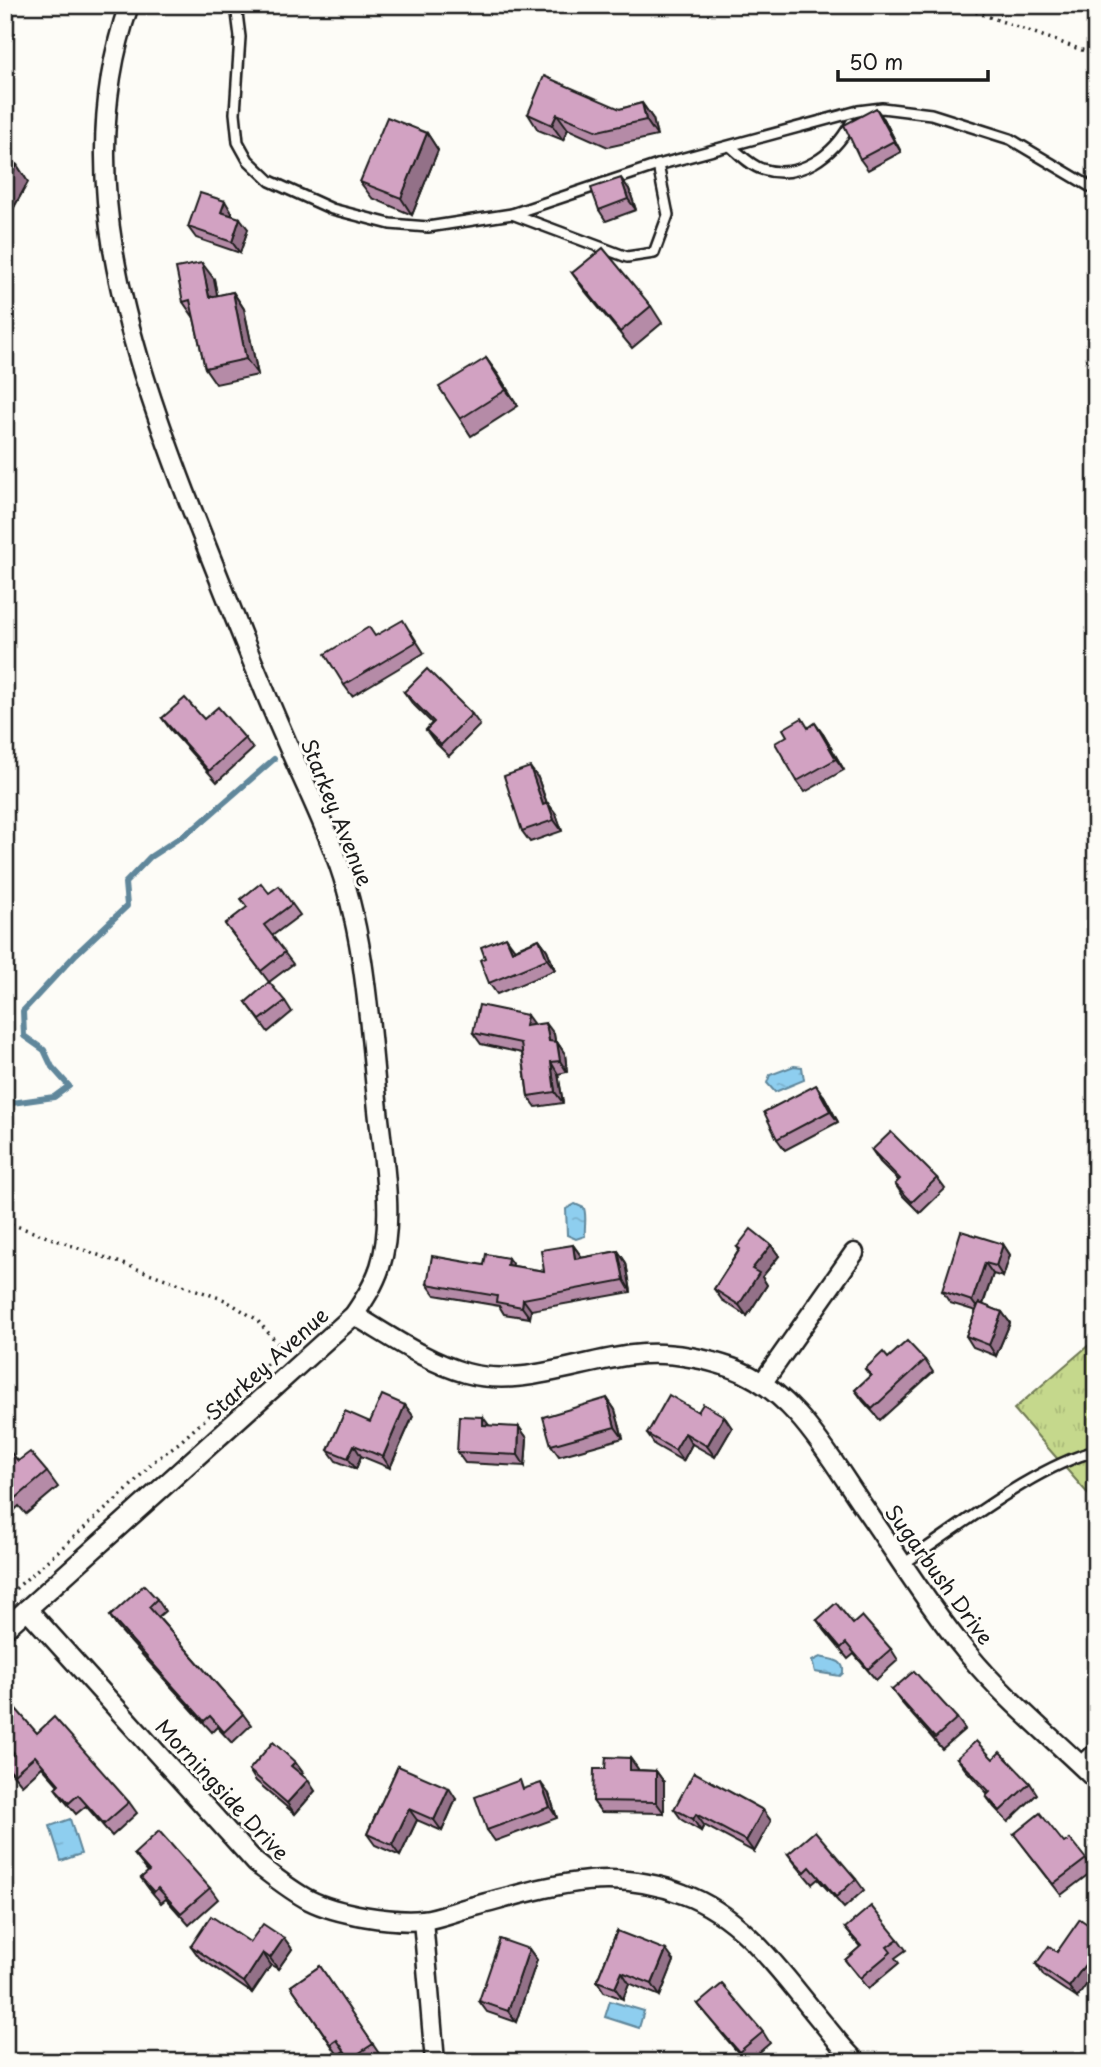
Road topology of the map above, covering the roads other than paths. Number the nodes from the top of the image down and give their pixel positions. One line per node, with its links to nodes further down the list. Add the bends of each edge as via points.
1 (129, 5): 9 (street, Starkey Avenue, via 105,109 105,193 117,281 136,355 185,492 335,854 363,968 387,1198 381,1266)
2 (236, 5): 7 (lane, via 240,37 238,142 248,160 270,181 332,209 390,224 428,227)
3 (858, 111): 4 (lane); 4 (lane, via 844,136 821,159 786,174 759,169); 6 (lane, via 882,108 931,114 1010,139)
4 (731, 147): 5 (lane)
5 (657, 165): 7 (lane); 7 (lane, via 668,215 654,253 627,257)
6 (1096, 190)
7 (512, 214)
8 (854, 1252): 10 (street)
9 (354, 1315): 10 (street, Sugarbush Drive, via 433,1361 468,1373 524,1375 634,1355 667,1354 701,1359); 13 (street, Starkey Avenue)
10 (763, 1382): 12 (street, Sugarbush Drive, via 822,1446)
11 (1096, 1451): 12 (lane, via 1077,1456 1017,1488)
12 (903, 1564): 16 (street, Sugarbush Drive, via 968,1654)
13 (27, 1609): 14 (street, Starkey Avenue); 18 (street, Morningside Drive, via 256,1863 311,1901 378,1918)
14 (5, 1629)
15 (1096, 1753): 16 (street)
16 (1082, 1766): 17 (street)
17 (1096, 1780)
18 (423, 1920): 19 (street); 20 (street, Morningside Drive, via 587,1880 623,1880 683,1893 717,1909 744,1931)
19 (435, 2062)
20 (857, 2062)

